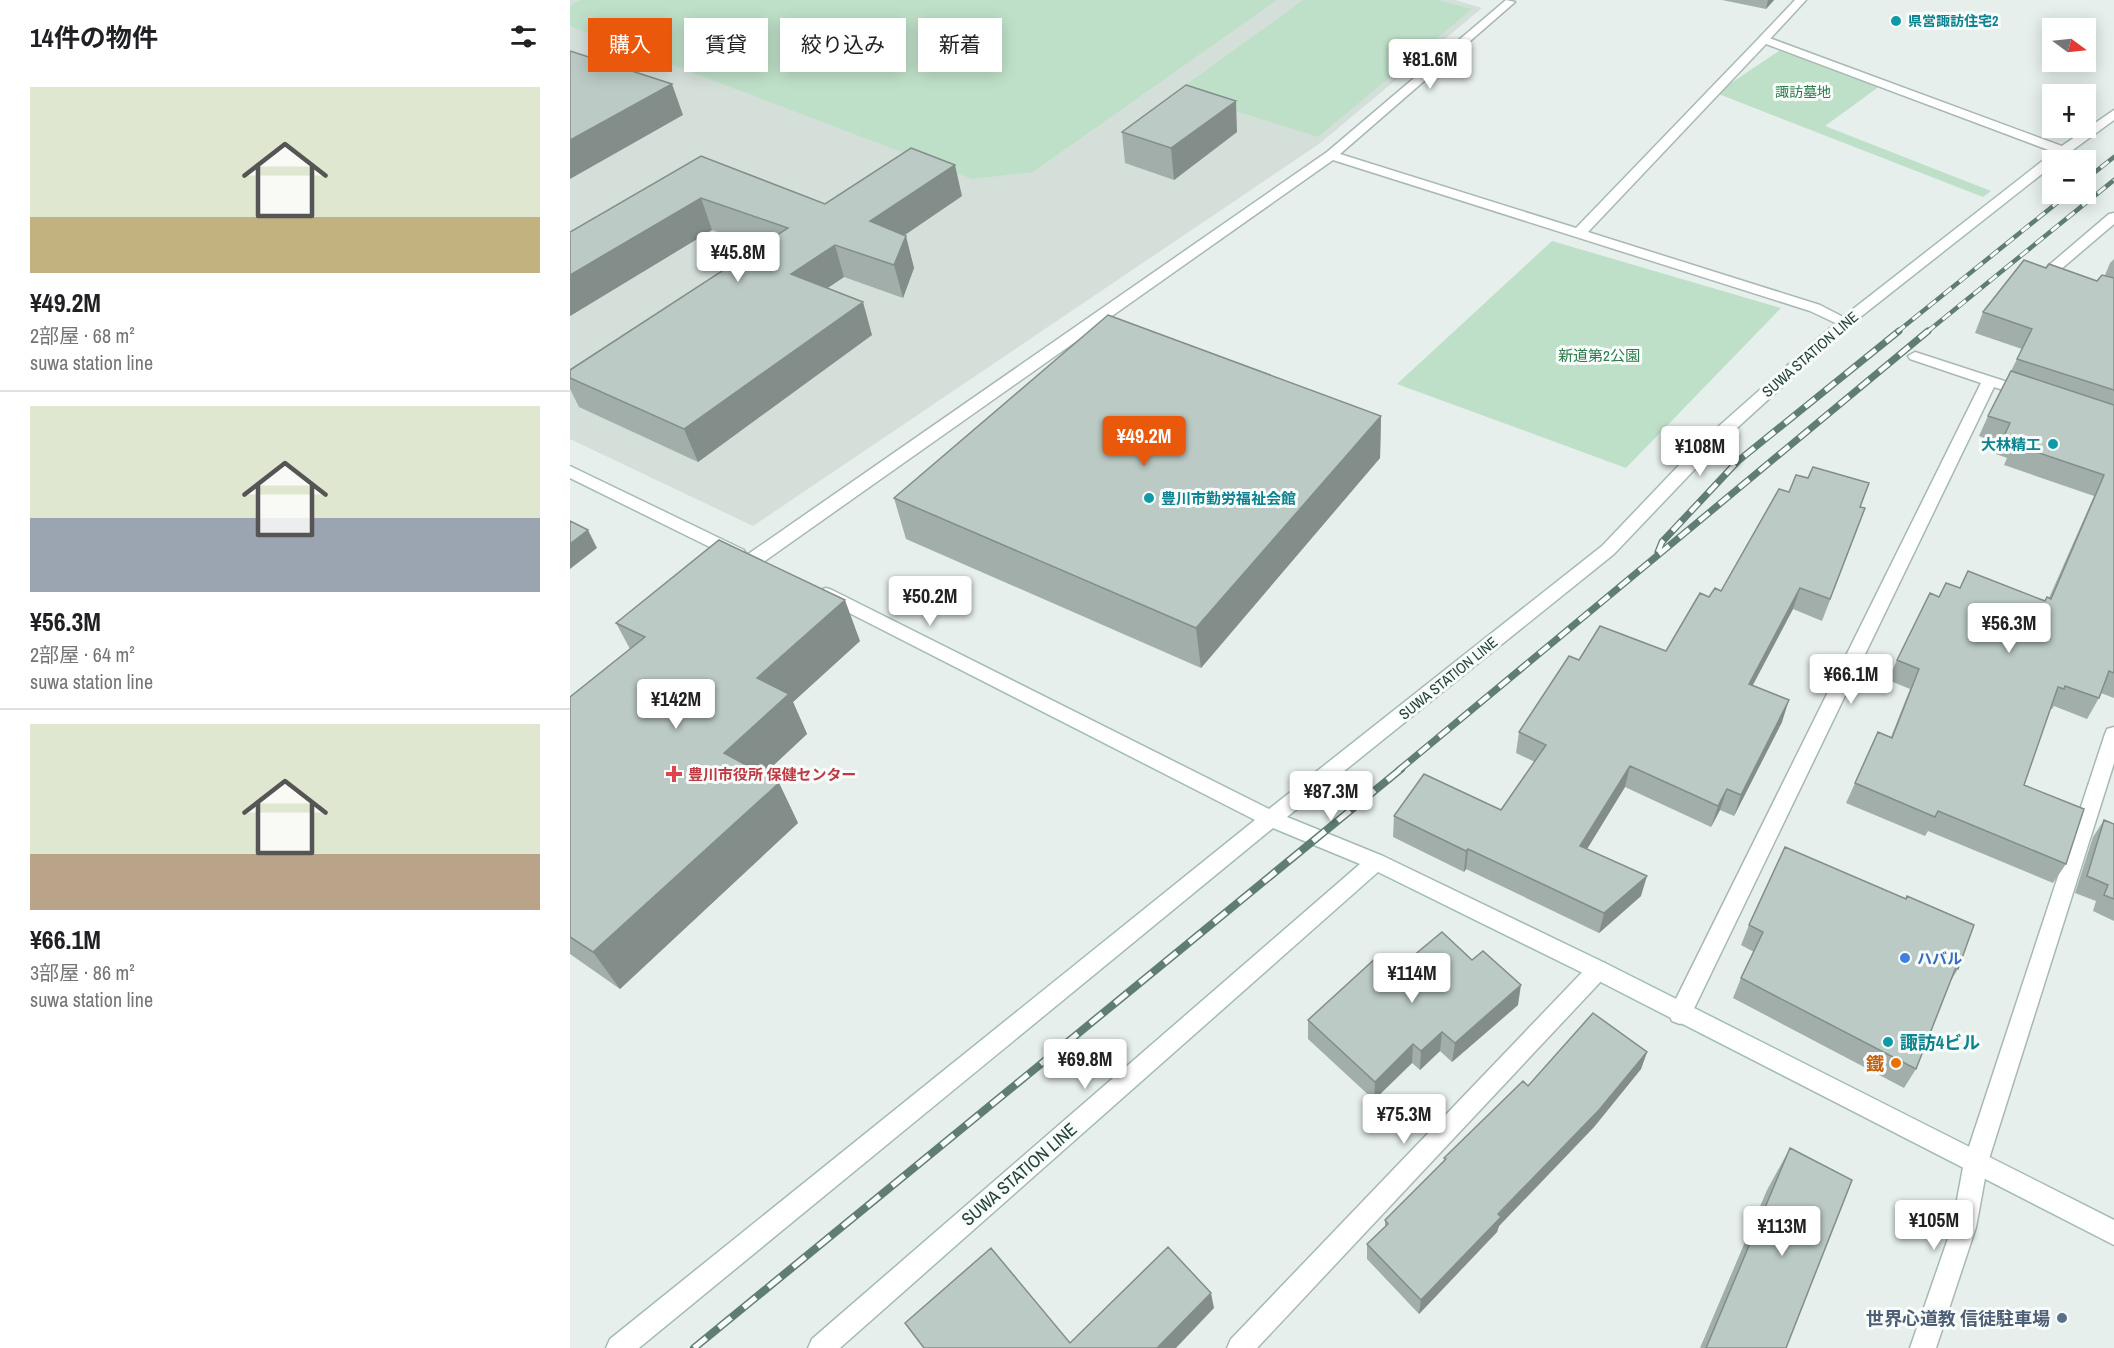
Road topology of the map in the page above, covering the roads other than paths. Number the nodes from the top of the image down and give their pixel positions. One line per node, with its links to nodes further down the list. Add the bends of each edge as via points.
1 (1503, 0): 7 (street, via 1510,2)
2 (1801, 0): 3 (street)
3 (1764, 39): 5 (street); 10 (street)
4 (2114, 114): 6 (street, SUWA STATION LINE)
5 (2060, 150)
6 (2064, 150)
7 (1330, 154): 10 (street); 17 (street)
8 (2042, 167): 12 (street, SUWA STATION LINE)
9 (2114, 217): 11 (street, via 2053,269 2056,275)
10 (1579, 233): 12 (street, via 1815,308)
11 (2114, 296)
12 (1844, 323): 22 (street, SUWA STATION LINE, via 1708,444 1608,550)
13 (1915, 356): 14 (street)
14 (1989, 381): 15 (street); 25 (street)
15 (2046, 400)
16 (570, 471): 17 (street)
17 (753, 561): 18 (street); 19 (street)
18 (771, 567)
19 (726, 576)
20 (812, 587): 22 (street)
21 (2114, 734): 26 (street)
22 (1272, 819): 23 (street); 28 (street, SUWA STATION LINE)
23 (1376, 862): 24 (street); 29 (street, SUWA STATION LINE)
24 (1598, 970): 25 (street); 30 (street)
25 (1680, 1014): 26 (street)
26 (1976, 1162): 27 (street); 31 (street, via 1964,1227)
27 (2114, 1233)
28 (619, 1348)
29 (821, 1348)
30 (1240, 1348)
31 (1923, 1348)

